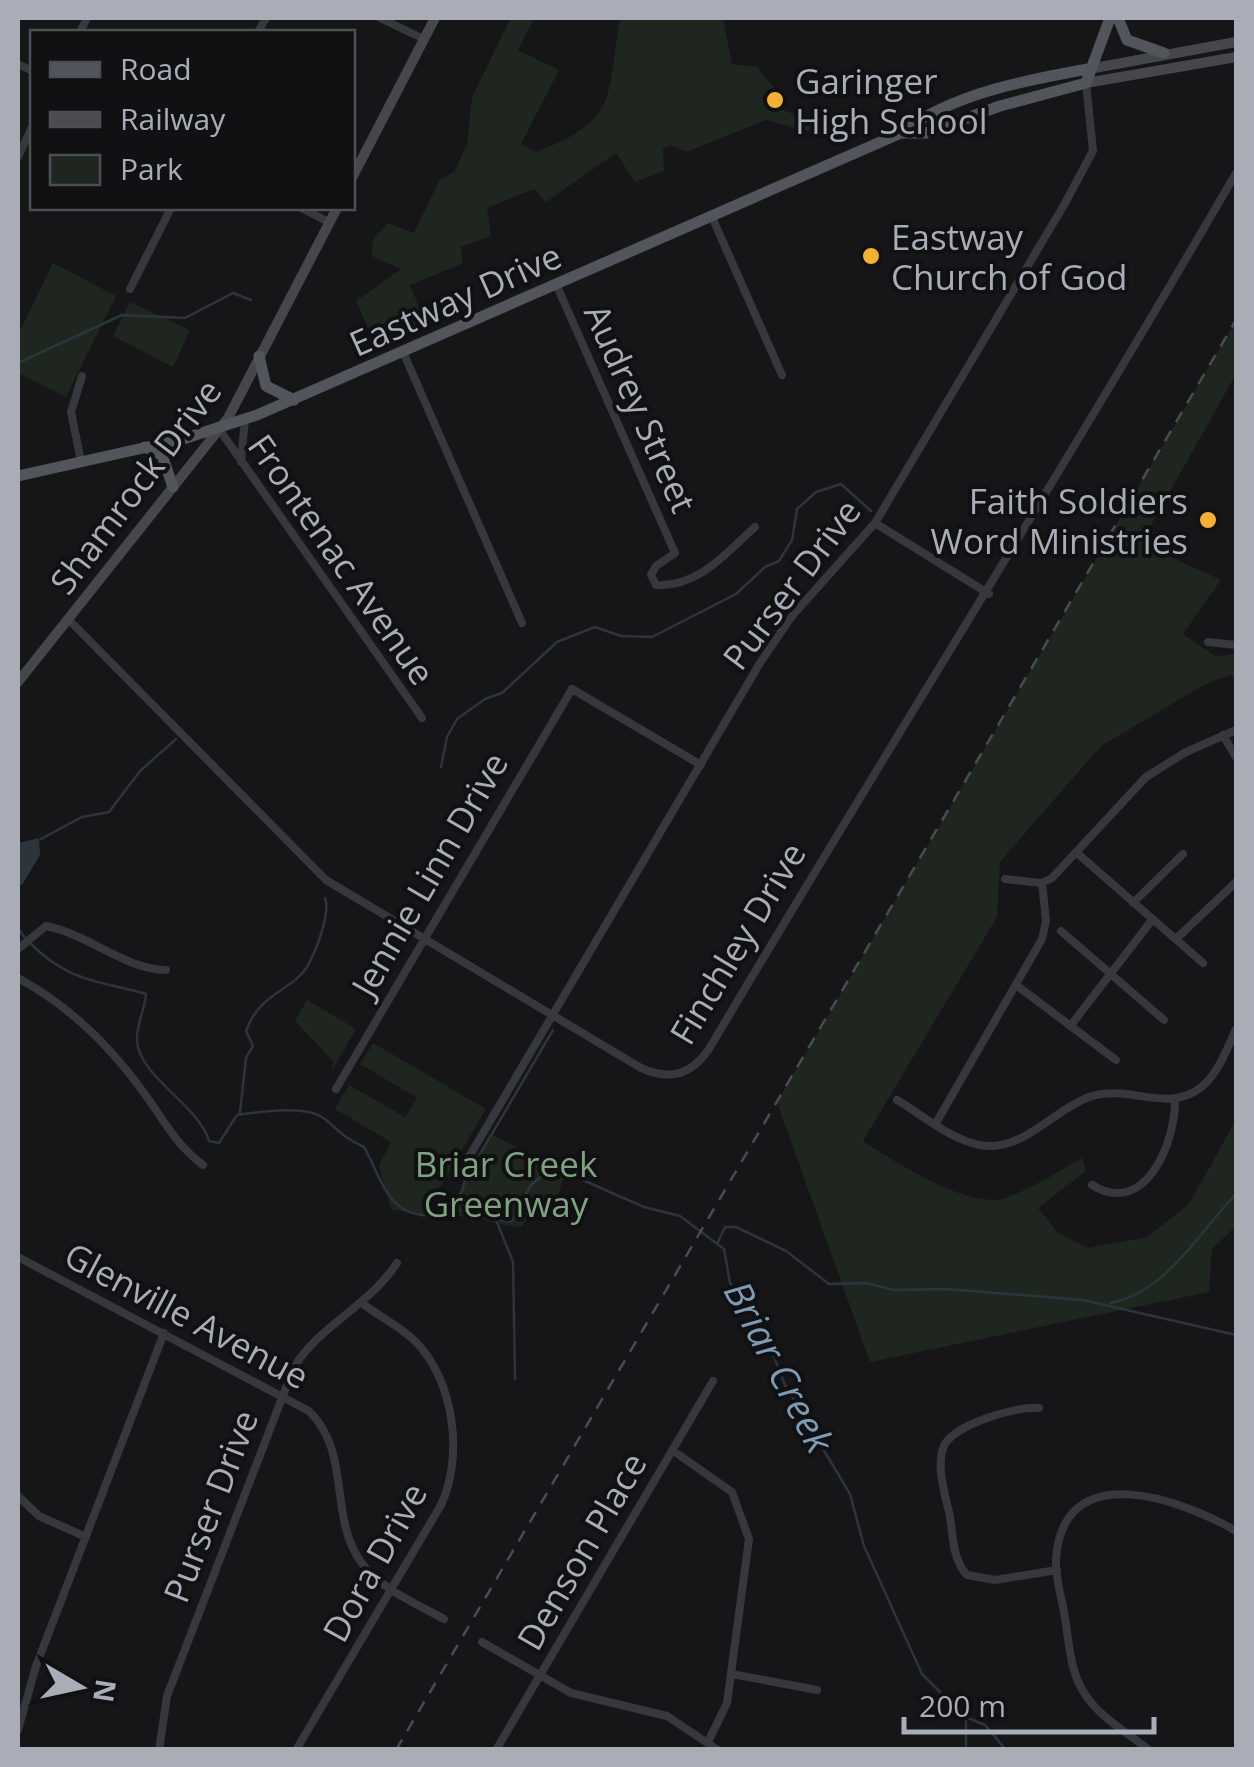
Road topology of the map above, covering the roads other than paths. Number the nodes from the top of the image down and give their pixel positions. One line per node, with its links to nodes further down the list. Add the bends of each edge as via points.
1 (380, 18): 5 (street)
2 (436, 18): 5 (street)
3 (1110, 18): 9 (main road)
4 (1118, 18): 7 (main road, via 1128,40)
5 (424, 39): 14 (street)
6 (1236, 42): 7 (street, Eastway Drive)
7 (1164, 53): 9 (street, Eastway Drive)
8 (1236, 57): 10 (street, Eastway Drive)
9 (1088, 69): 10 (main road); 12 (main road, Eastway Drive, via 995,90 920,117)
10 (1086, 83): 12 (main road, Eastway Drive, via 926,133); 35 (street, Purser Drive, via 1094,137 1090,159)
11 (30, 131): 13 (street)
12 (894, 135): 19 (main road, Eastway Drive)
13 (18, 157)
14 (355, 172)
15 (1236, 172): 37 (street, Finchley Drive)
16 (170, 210): 22 (street)
17 (305, 210): 20 (street)
18 (336, 210): 20 (street, Shamrock Drive)
19 (710, 216): 21 (main road, Eastway Drive); 25 (street)
20 (329, 222): 24 (street, Shamrock Drive)
21 (556, 284): 23 (main road, Eastway Drive); 36 (street, Audrey Street, via 675,553 656,566 656,585 698,576)
22 (130, 289)
23 (403, 352): 27 (main road, Eastway Drive); 39 (street)
24 (259, 356): 27 (main road, via 266,386); 29 (street, Shamrock Drive)
25 (782, 375)
26 (82, 376): 31 (street, via 71,412)
27 (294, 400): 28 (main road, Eastway Drive)
28 (245, 419): 29 (main road, Eastway Drive); 32 (street)
29 (219, 429): 30 (main road, Eastway Drive); 32 (street, Frontenac Avenue); 34 (street, Shamrock Drive)
30 (144, 447): 31 (main road, Eastway Drive); 34 (main road, via 162,456)
31 (81, 461): 33 (main road, Eastway Drive)
32 (242, 462): 43 (street, Frontenac Avenue)
33 (18, 476)
34 (173, 487): 38 (street, Shamrock Drive)
35 (875, 523): 37 (street); 47 (street, Purser Drive, via 776,638)
36 (755, 528)
37 (988, 594): 64 (street, Finchley Drive, via 694,1067 673,1076 650,1072)
38 (68, 619): 42 (street, Shamrock Drive); 57 (street, Finchley Drive, via 326,880)
39 (522, 623)
40 (1208, 642): 41 (street)
41 (1236, 645)
42 (18, 682)
43 (422, 718)
44 (1236, 730): 45 (street)
45 (1223, 735): 46 (street); 48 (street, via 1146,776)
46 (1236, 757)
47 (701, 765): 57 (street, Jennie Linn Drive, via 572,689); 64 (street, Purser Drive)
48 (1077, 853): 52 (street); 53 (street)
49 (1183, 854): 53 (street)
50 (1005, 879): 52 (street)
51 (1236, 882): 56 (street)
52 (1042, 883): 63 (street, via 1045,930)
53 (1134, 903): 54 (street)
54 (1152, 920): 56 (street); 61 (street)
55 (1061, 930): 61 (street)
56 (1176, 939): 59 (street)
57 (422, 940): 64 (street, Finchley Drive); 69 (street, Jennie Linn Drive)
58 (20, 947): 60 (street, via 41,927 53,928 134,964)
59 (1203, 963)
60 (166, 970)
61 (1111, 974): 65 (street); 66 (street)
62 (18, 978): 74 (street, via 90,1030 144,1093 168,1134)
63 (1016, 986): 66 (street); 72 (street)
64 (553, 1016): 73 (street, Purser Drive)
65 (1164, 1020)
66 (1070, 1026): 68 (street)
67 (1236, 1030): 70 (street, via 1207,1083)
68 (1116, 1060)
69 (336, 1089)
70 (1175, 1099): 72 (street, via 1092,1096 994,1146 966,1141); 75 (street, via 1168,1147 1153,1173 1123,1193)
71 (897, 1100): 72 (street)
72 (936, 1123)
73 (466, 1162)
74 (202, 1165)
75 (1092, 1185)
76 (18, 1257): 79 (street, Glenville Avenue)
77 (398, 1264): 78 (street, Purser Drive)
78 (363, 1304): 81 (street, Purser Drive, via 307,1347); 88 (street, Dora Drive, via 406,1333 432,1362 444,1390 452,1444 446,1494)
79 (164, 1333): 81 (street, Glenville Avenue); 86 (street)
80 (713, 1380): 83 (street, Denson Place)
81 (282, 1394): 88 (street, Glenville Avenue, via 309,1411 327,1434 350,1543 366,1569); 96 (street, Purser Drive, via 167,1696)
82 (1038, 1408): 87 (street, via 1006,1411 954,1434 942,1451 941,1468 957,1557 967,1575 984,1581)
83 (672, 1450): 91 (street, via 720,1480 747,1525); 92 (street, Denson Place)
84 (18, 1496): 86 (street, via 39,1516)
85 (1236, 1531): 87 (street, via 1164,1498 1109,1495 1068,1523)
86 (86, 1536): 94 (street)
87 (1057, 1570): 100 (street, via 1082,1690)
88 (392, 1589): 89 (street, Glenville Avenue); 97 (street, Dora Drive)
89 (444, 1619)
90 (482, 1642): 92 (street)
91 (732, 1674): 93 (street); 95 (street, via 725,1711)
92 (539, 1676): 95 (street, via 584,1698 668,1716); 98 (street, Denson Place)
93 (817, 1690)
94 (18, 1730)
95 (708, 1742): 99 (street)
96 (159, 1750)
97 (296, 1750)
98 (496, 1750)
99 (718, 1750)
100 (1149, 1750)

